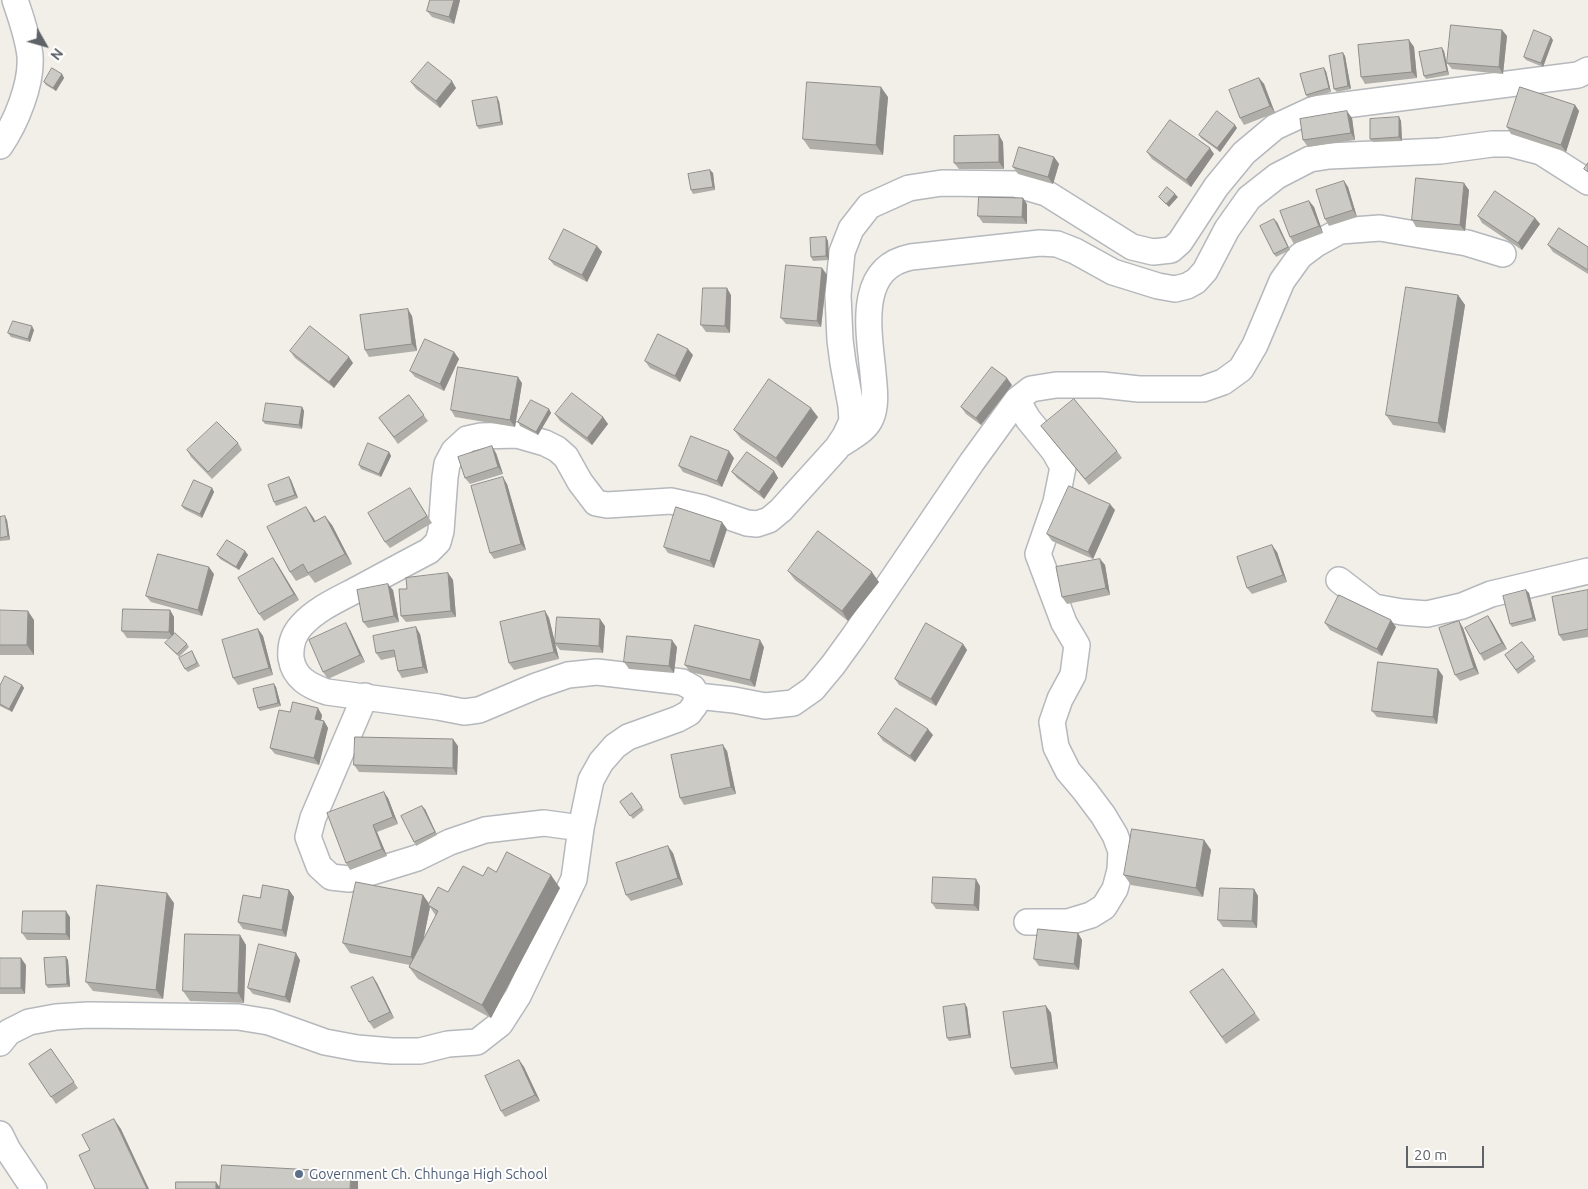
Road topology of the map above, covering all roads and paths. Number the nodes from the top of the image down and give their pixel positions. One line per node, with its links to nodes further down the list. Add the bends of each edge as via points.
1 (15, 0): 3 (street, via 27,37 30,75 20,106)
2 (1588, 70): 7 (street, via 1578,75 1314,109 1275,127 1244,153 1171,250 1153,252 1132,247 1046,192 1015,184 933,184 909,188 870,206 852,229 842,252 838,295 840,340 852,421)
3 (0, 146)
4 (1588, 182): 7 (street, via 1541,152 1510,144 1310,160 1277,176 1249,198 1227,229 1205,271 1192,283 1175,289 1113,272 1057,244 1040,243 898,259 875,282 869,312 875,392 871,419 862,430)
5 (1503, 254): 6 (street, via 1467,243 1380,228 1340,231 1300,256 1282,281 1255,345 1241,369 1223,382 1203,388 1056,384 1031,389)
6 (1017, 400): 11 (street, via 838,658 813,688 793,703 765,706); 13 (street, via 1063,467 1056,502 1038,554 1064,623 1078,645 1073,675 1052,722 1056,747 1068,771 1104,815 1121,852 1115,889 1104,907 1068,922)
7 (837, 448): 10 (street, via 782,510 757,524 671,501 607,505 596,502 566,457 545,443 517,435 467,439 454,451 447,464 438,542 429,551 328,605 301,626 294,637 290,650 292,666 300,678 327,692)
8 (1588, 571): 9 (street, via 1491,594 1462,606 1427,614 1374,606)
9 (1339, 580)
10 (365, 696): 11 (street, via 464,712 479,710 568,675 597,672 682,682 693,688); 12 (street, via 308,837 319,866 331,878 349,879 417,858 485,830 544,823)
11 (697, 696): 12 (street, via 689,713 678,720 628,737 615,746 591,780)
12 (581, 828): 14 (street, via 574,879 518,996 500,1024 478,1042 448,1044 420,1051 392,1051 325,1042 269,1022 238,1017 88,1015 29,1022 9,1032)
13 (1027, 922)
14 (0, 1044)
15 (0, 1134): 16 (street)
16 (34, 1189)

